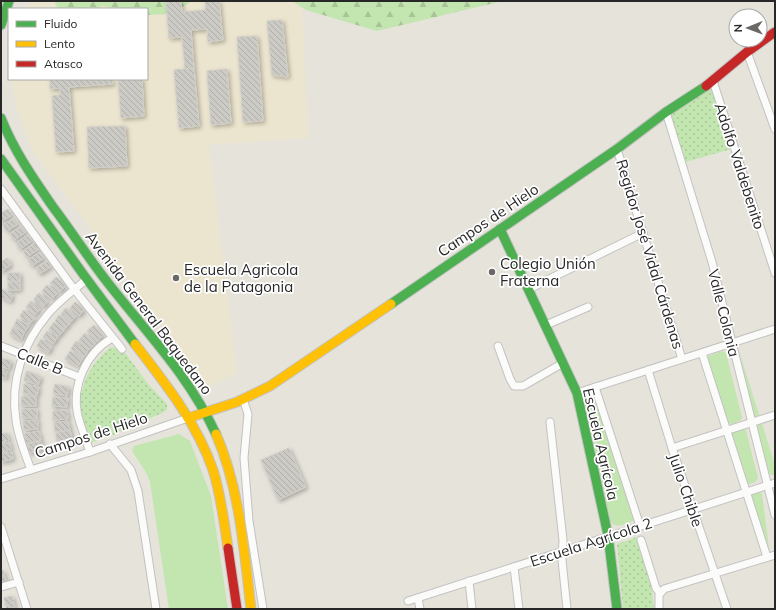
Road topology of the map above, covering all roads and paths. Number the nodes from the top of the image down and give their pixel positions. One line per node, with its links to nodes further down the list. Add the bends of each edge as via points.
1 (9, 1): 2 (street)
2 (1, 26)
3 (775, 32): 4 (street, Campos de Hielo)
4 (747, 52): 5 (street, Campos de Hielo); 8 (street)
5 (713, 81): 6 (street, Campos de Hielo); 14 (street, Adolfo Valdebenito)
6 (666, 112): 9 (street, Campos de Hielo); 22 (street, Valle Colonia, via 712,262)
7 (1, 118): 35 (street, Avenida General Baquedano, via 10,141 46,197 108,282 173,363)
8 (775, 130)
9 (617, 149): 12 (street, Campos de Hielo); 13 (street, Regidor José Vidal Cárdenas)
10 (1, 159): 15 (street, Avenida General Baquedano)
11 (1, 189): 17 (street)
12 (500, 229): 16 (street, Escuela Agrícola); 34 (street, Campos de Hielo, via 270,386)
13 (643, 232): 16 (street); 28 (street, Regidor José Vidal Cárdenas)
14 (775, 273)
15 (87, 279): 17 (street); 37 (street, Avenida General Baquedano, via 175,396)
16 (529, 289): 19 (street, Escuela Agrícola)
17 (74, 290): 21 (street); 27 (street, via 41,322)
18 (588, 307): 19 (street)
19 (546, 325): 29 (street, Escuela Agrícola)
20 (775, 329): 22 (street)
21 (112, 338): 25 (street); 31 (street, via 90,359)
22 (732, 343): 26 (street); 39 (street, Valle Colonia)
23 (1, 346): 27 (street, Calle B)
24 (498, 346): 29 (street, via 514,386 523,386)
25 (122, 349)
26 (702, 353): 28 (street); 40 (street, Valle Colonia)
27 (23, 354): 31 (street, Calle B); 44 (street, via 16,380 15,407 18,432)
28 (682, 359): 30 (street)
29 (563, 363): 33 (street, Escuela Agrícola)
30 (648, 370): 32 (street); 42 (street, Julio Chible)
31 (79, 377): 43 (street, via 78,415)
32 (595, 387): 33 (street); 50 (street)
33 (577, 393): 52 (street, Escuela Agrícola)
34 (243, 400): 35 (street, Campos de Hielo); 70 (street, via 248,414 244,458 249,520)
35 (206, 413): 37 (street, Campos de Hielo); 69 (street, Avenida General Baquedano, via 224,452 235,492)
36 (775, 415): 39 (street)
37 (188, 418): 41 (street, Campos de Hielo); 68 (street, Avenida General Baquedano, via 210,463 219,492)
38 (550, 422): 55 (street)
39 (752, 423): 40 (street); 46 (street, Valle Colonia)
40 (727, 431): 42 (street); 47 (street, Valle Colonia)
41 (110, 444): 43 (street, Campos de Hielo); 67 (street, via 131,470 138,491)
42 (672, 448): 48 (street, Julio Chible)
43 (90, 452): 44 (street, Campos de Hielo)
44 (31, 470): 45 (street, Campos de Hielo)
45 (1, 479)
46 (772, 484): 47 (street, Escuela Agrícola 2); 49 (street, Valle Colonia)
47 (746, 492): 48 (street, Escuela Agrícola 2); 57 (street, Valle Colonia)
48 (694, 508): 50 (street, Escuela Agrícola 2); 59 (street, Julio Chible)
49 (775, 515)
50 (640, 526): 52 (street, Escuela Agrícola 2)
51 (1, 527): 53 (street)
52 (608, 536): 55 (street, Escuela Agrícola 2); 75 (street, Escuela Agrícola)
53 (3, 540): 61 (street)
54 (641, 540): 63 (street, via 656,588)
55 (563, 551): 58 (street, Escuela Agrícola 2); 74 (street)
56 (775, 555): 57 (street)
57 (767, 557): 59 (street)
58 (514, 567): 60 (street, Escuela Agrícola 2); 73 (street)
59 (714, 573): 63 (street); 77 (street, Julio Chible)
60 (469, 581): 64 (street, Escuela Agrícola 2); 72 (street)
61 (19, 582): 62 (street); 66 (street)
62 (1, 587)
63 (660, 592): 76 (street)
64 (418, 598): 65 (street, Escuela Agrícola 2); 71 (street)
65 (408, 601)
66 (27, 609)
67 (156, 609)
68 (237, 609)
69 (252, 609)
70 (263, 609)
71 (420, 609)
72 (472, 609)
73 (519, 609)
74 (566, 609)
75 (617, 609)
76 (659, 609)
77 (727, 609)

